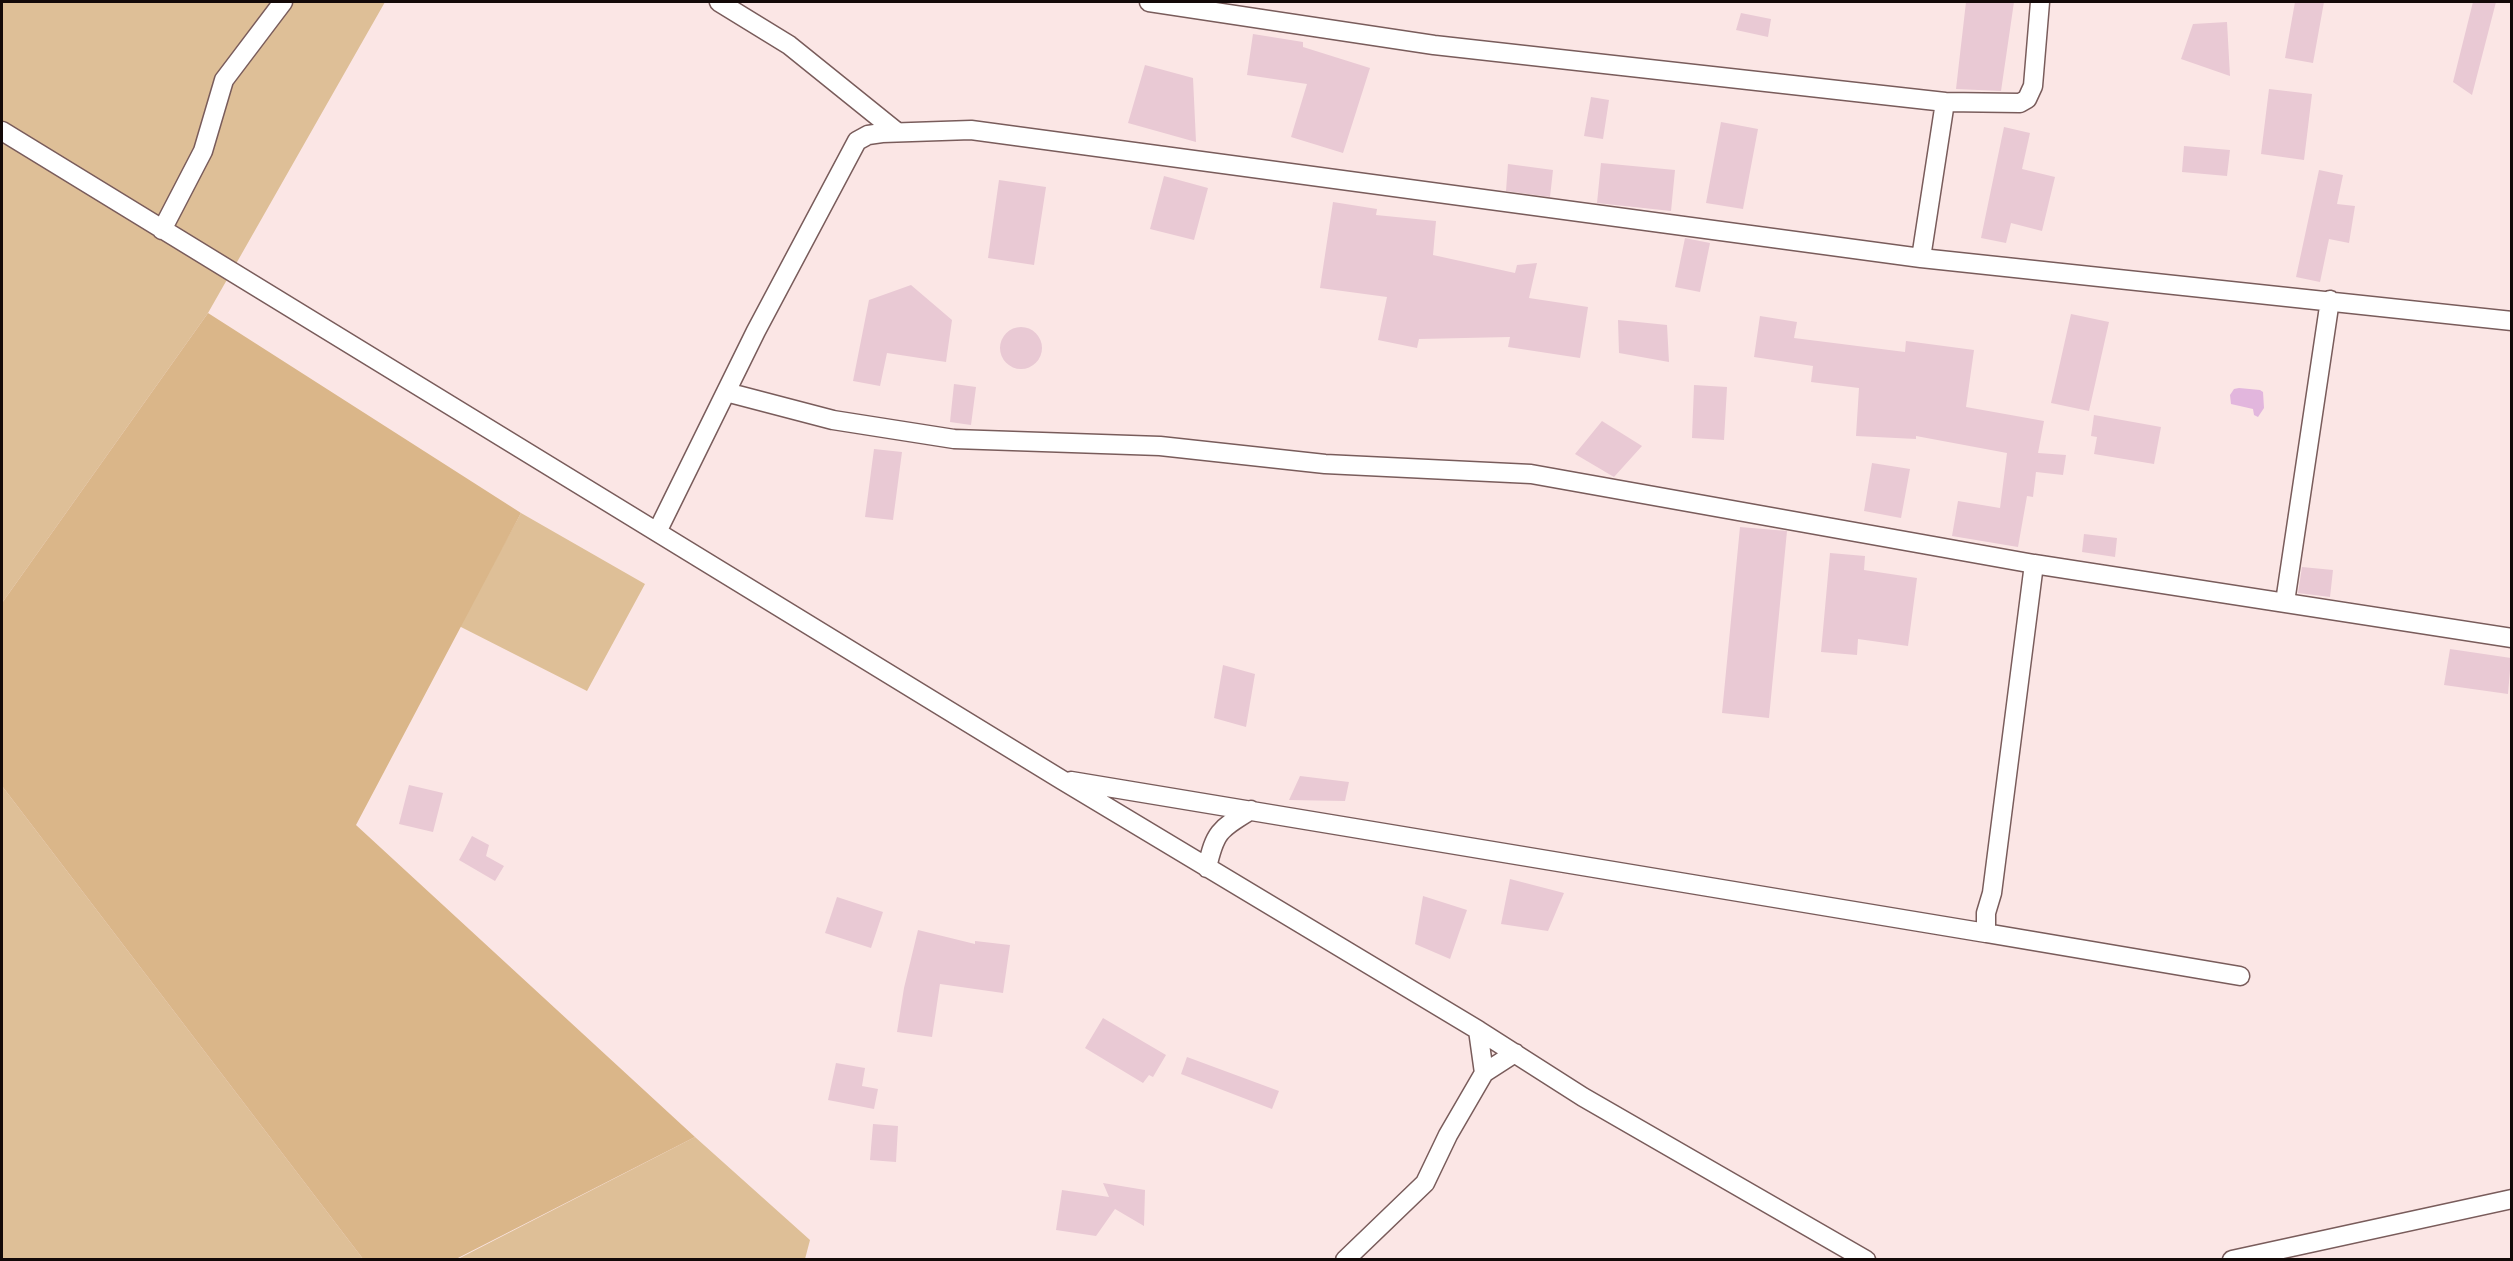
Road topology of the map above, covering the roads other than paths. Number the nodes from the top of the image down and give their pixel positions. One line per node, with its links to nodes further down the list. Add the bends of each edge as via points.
1 (283, 2): 8 (street, via 224,80 203,151)
2 (720, 2): 7 (street, via 789,45)
3 (1149, 2): 5 (street, via 1434,45)
4 (2040, 2): 5 (street, via 2033,86 2027,99 2020,103)
5 (1945, 102): 9 (street)
6 (2, 131): 8 (street)
7 (897, 132): 9 (street, via 971,130); 12 (street, via 868,135 857,141)
8 (162, 230): 13 (street)
9 (1920, 258): 10 (street)
10 (2330, 300): 11 (street); 15 (street)
11 (2511, 321)
12 (726, 392): 13 (street); 14 (street, via 833,420 954,439 1160,446 1325,464 1531,474)
13 (657, 532): 17 (street)
14 (2034, 564): 15 (street); 20 (street)
15 (2285, 602): 16 (street)
16 (2511, 638)
17 (1062, 780): 18 (street); 19 (street)
18 (1251, 810): 19 (street, via 1221,828); 20 (street)
19 (1207, 868): 22 (street)
20 (1986, 933): 21 (street)
21 (2240, 976)
22 (1478, 1030): 23 (street); 24 (street)
23 (1515, 1053): 24 (street); 28 (street, via 1583,1097)
24 (1484, 1073): 27 (street, via 1425,1183)
25 (2511, 1199): 26 (street)
26 (2243, 1258)
27 (1345, 1260)
28 (1866, 1260)

